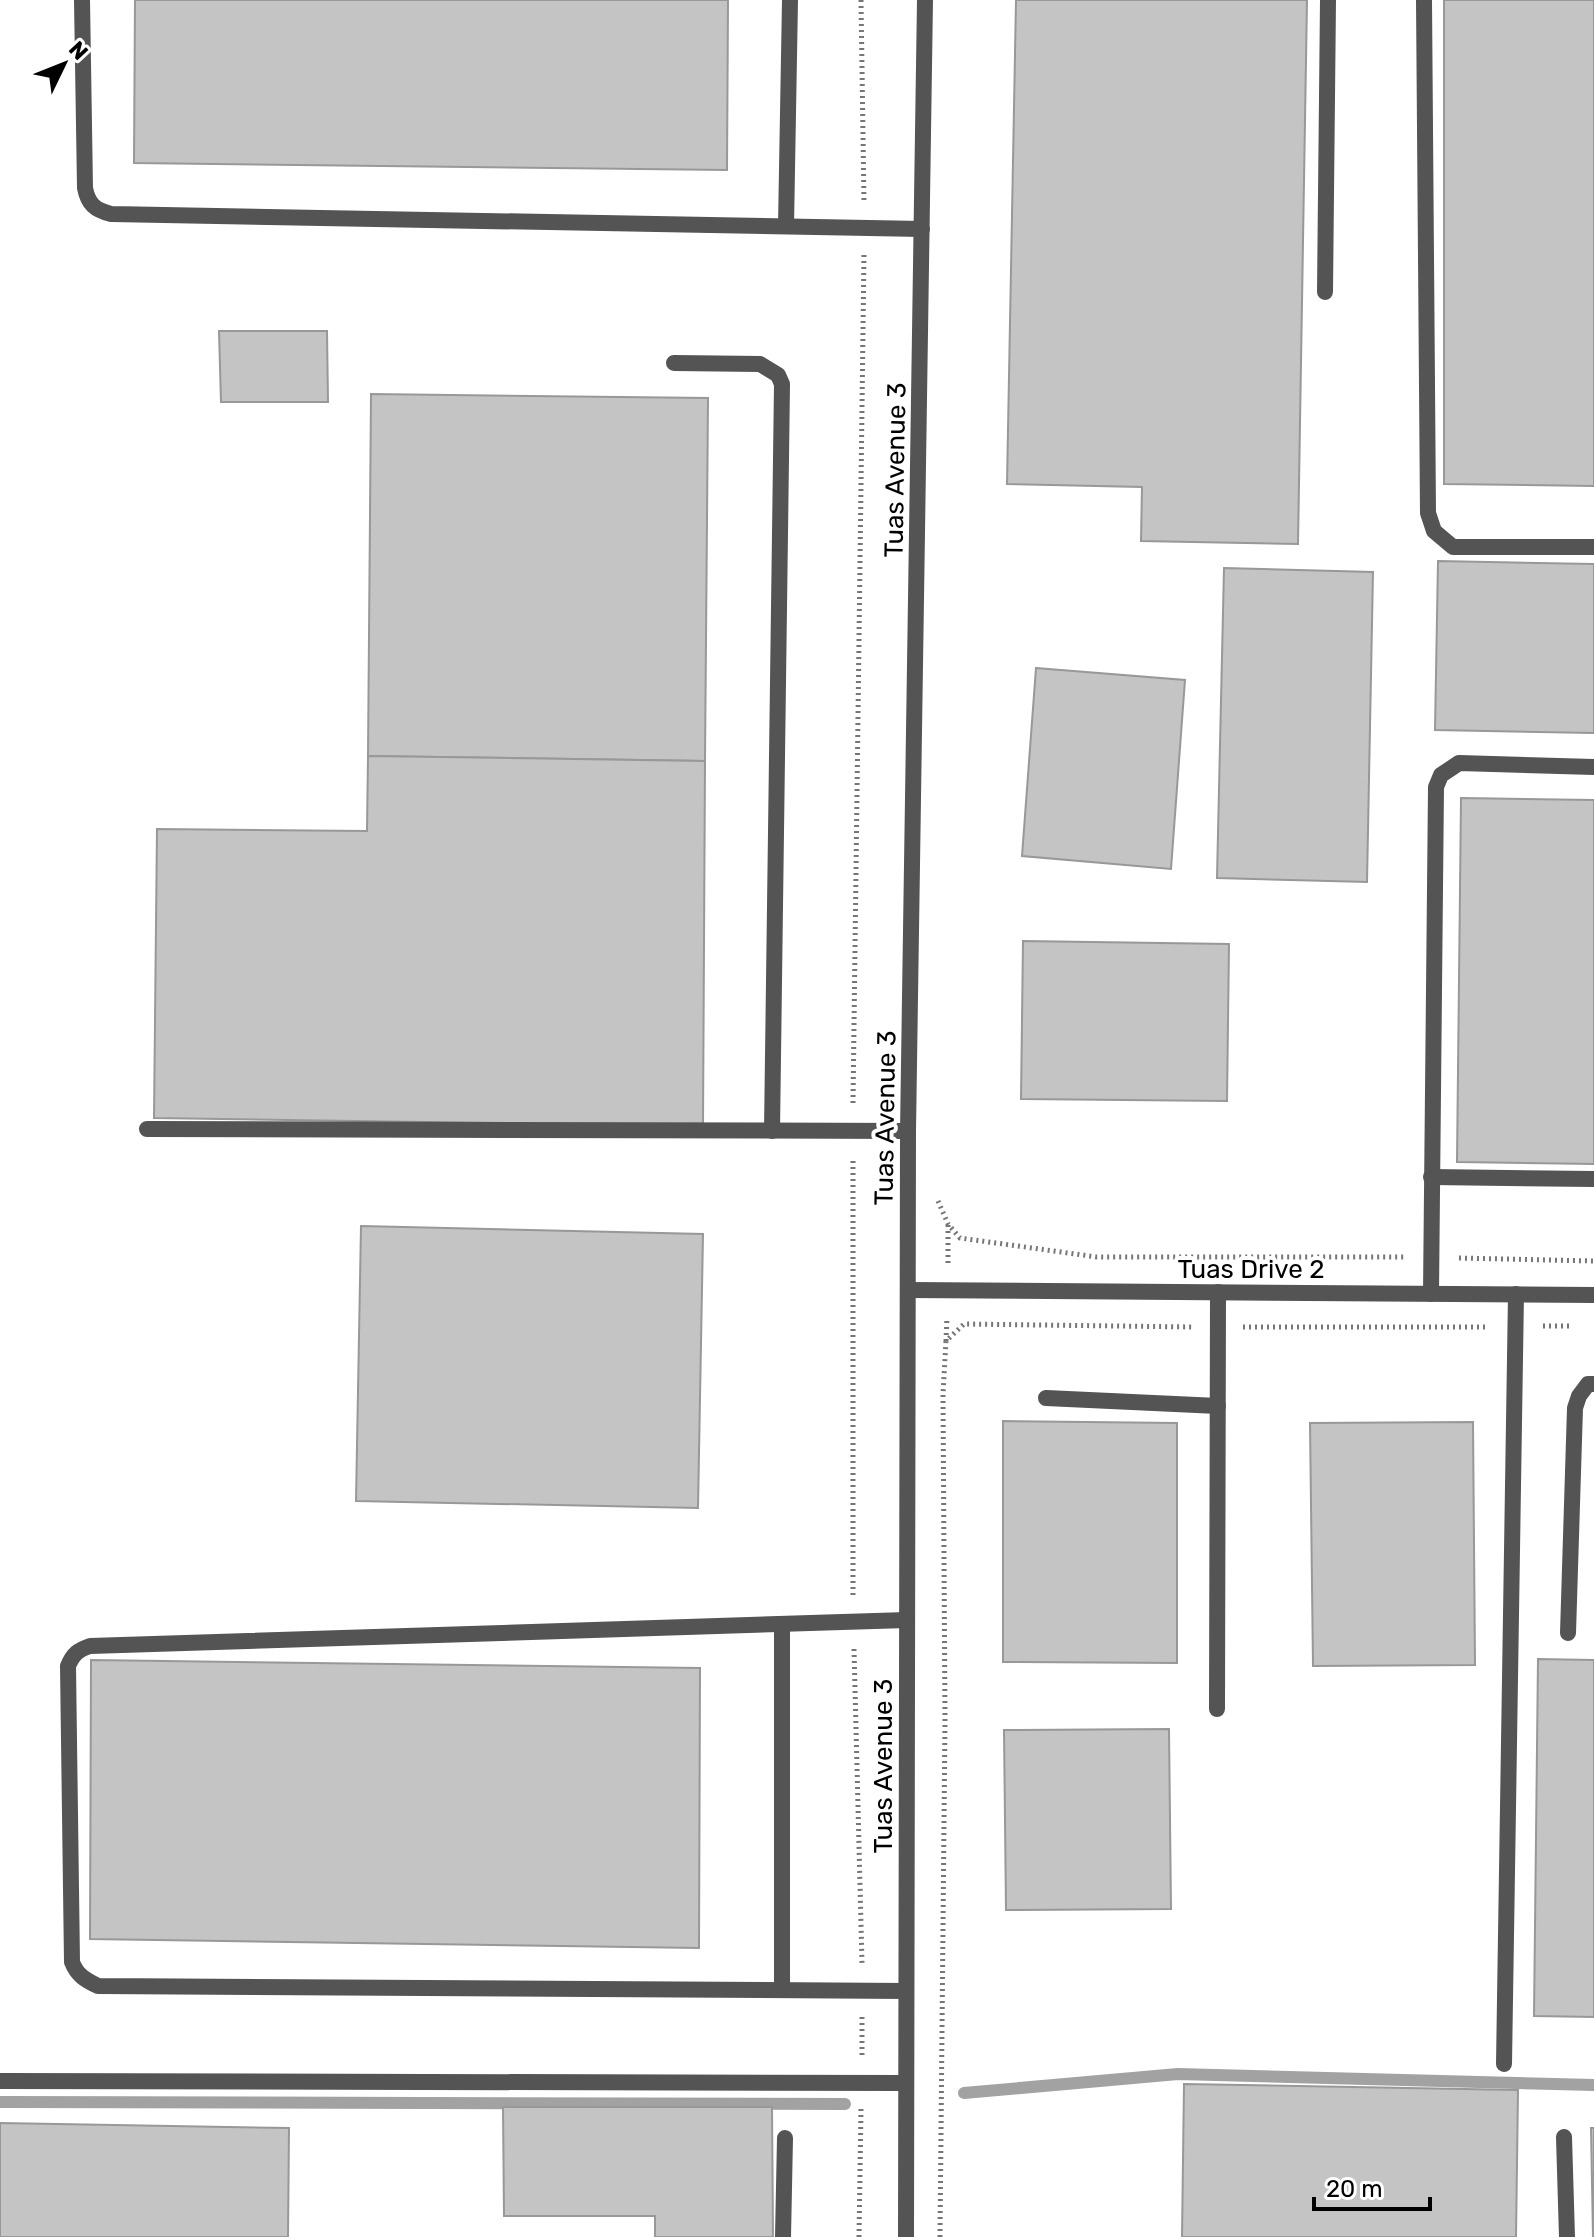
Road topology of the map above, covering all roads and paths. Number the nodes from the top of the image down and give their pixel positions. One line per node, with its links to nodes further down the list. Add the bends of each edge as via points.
1 (82, 0): 6 (street, via 85,188 87,199 100,211)
2 (790, 0): 6 (street)
3 (925, 0): 7 (street, Tuas Avenue 3)
4 (1328, 0): 8 (street)
5 (1424, 0): 10 (street, via 1428,513 1434,531 1453,547)
6 (786, 226): 7 (street)
7 (922, 229): 14 (street, Tuas Avenue 3)
8 (1325, 292)
9 (674, 363): 13 (street, via 760,364 782,384)
10 (1594, 547)
11 (1594, 767): 15 (street, via 1459,763 1441,775 1436,787)
12 (147, 1129): 13 (street)
13 (772, 1131): 14 (street)
14 (908, 1131): 20 (street, Tuas Avenue 3)
15 (1431, 1177): 16 (street); 18 (street)
16 (1594, 1179)
17 (948, 1224): 18 (path, via 960,1238 1097,1257)
18 (1431, 1257): 19 (path); 22 (street)
19 (1594, 1261)
20 (908, 1290): 21 (street, Tuas Drive 2); 31 (street, Tuas Avenue 3)
21 (1218, 1292): 22 (street, Tuas Drive 2); 27 (street)
22 (1431, 1294): 23 (street, Tuas Drive 2)
23 (1516, 1294): 24 (street, Tuas Drive 2); 26 (street)
24 (1594, 1295)
25 (1578, 1326): 26 (path)
26 (1515, 1327): 27 (path); 37 (street)
27 (1218, 1328): 30 (street); 44 (path, via 964,1324 946,1341)
28 (1594, 1384): 33 (street, via 1588,1384 1575,1408)
29 (1046, 1398): 30 (street)
30 (1218, 1406): 34 (street)
31 (907, 1620): 32 (street); 36 (street, Tuas Avenue 3)
32 (782, 1624): 35 (street); 35 (street, via 90,1646 79,1650 68,1666 72,1962 76,1972 98,1986)
33 (1568, 1633)
34 (1217, 1709)
35 (782, 1990): 36 (street)
36 (906, 1991): 39 (street, Tuas Avenue 3)
37 (1504, 2064)
38 (0, 2081): 39 (street)
39 (906, 2083): 43 (street, Tuas Avenue 3)
40 (1564, 2137): 45 (street)
41 (785, 2138): 42 (street)
42 (783, 2237)
43 (906, 2237)
44 (940, 2237)
45 (1567, 2237)

